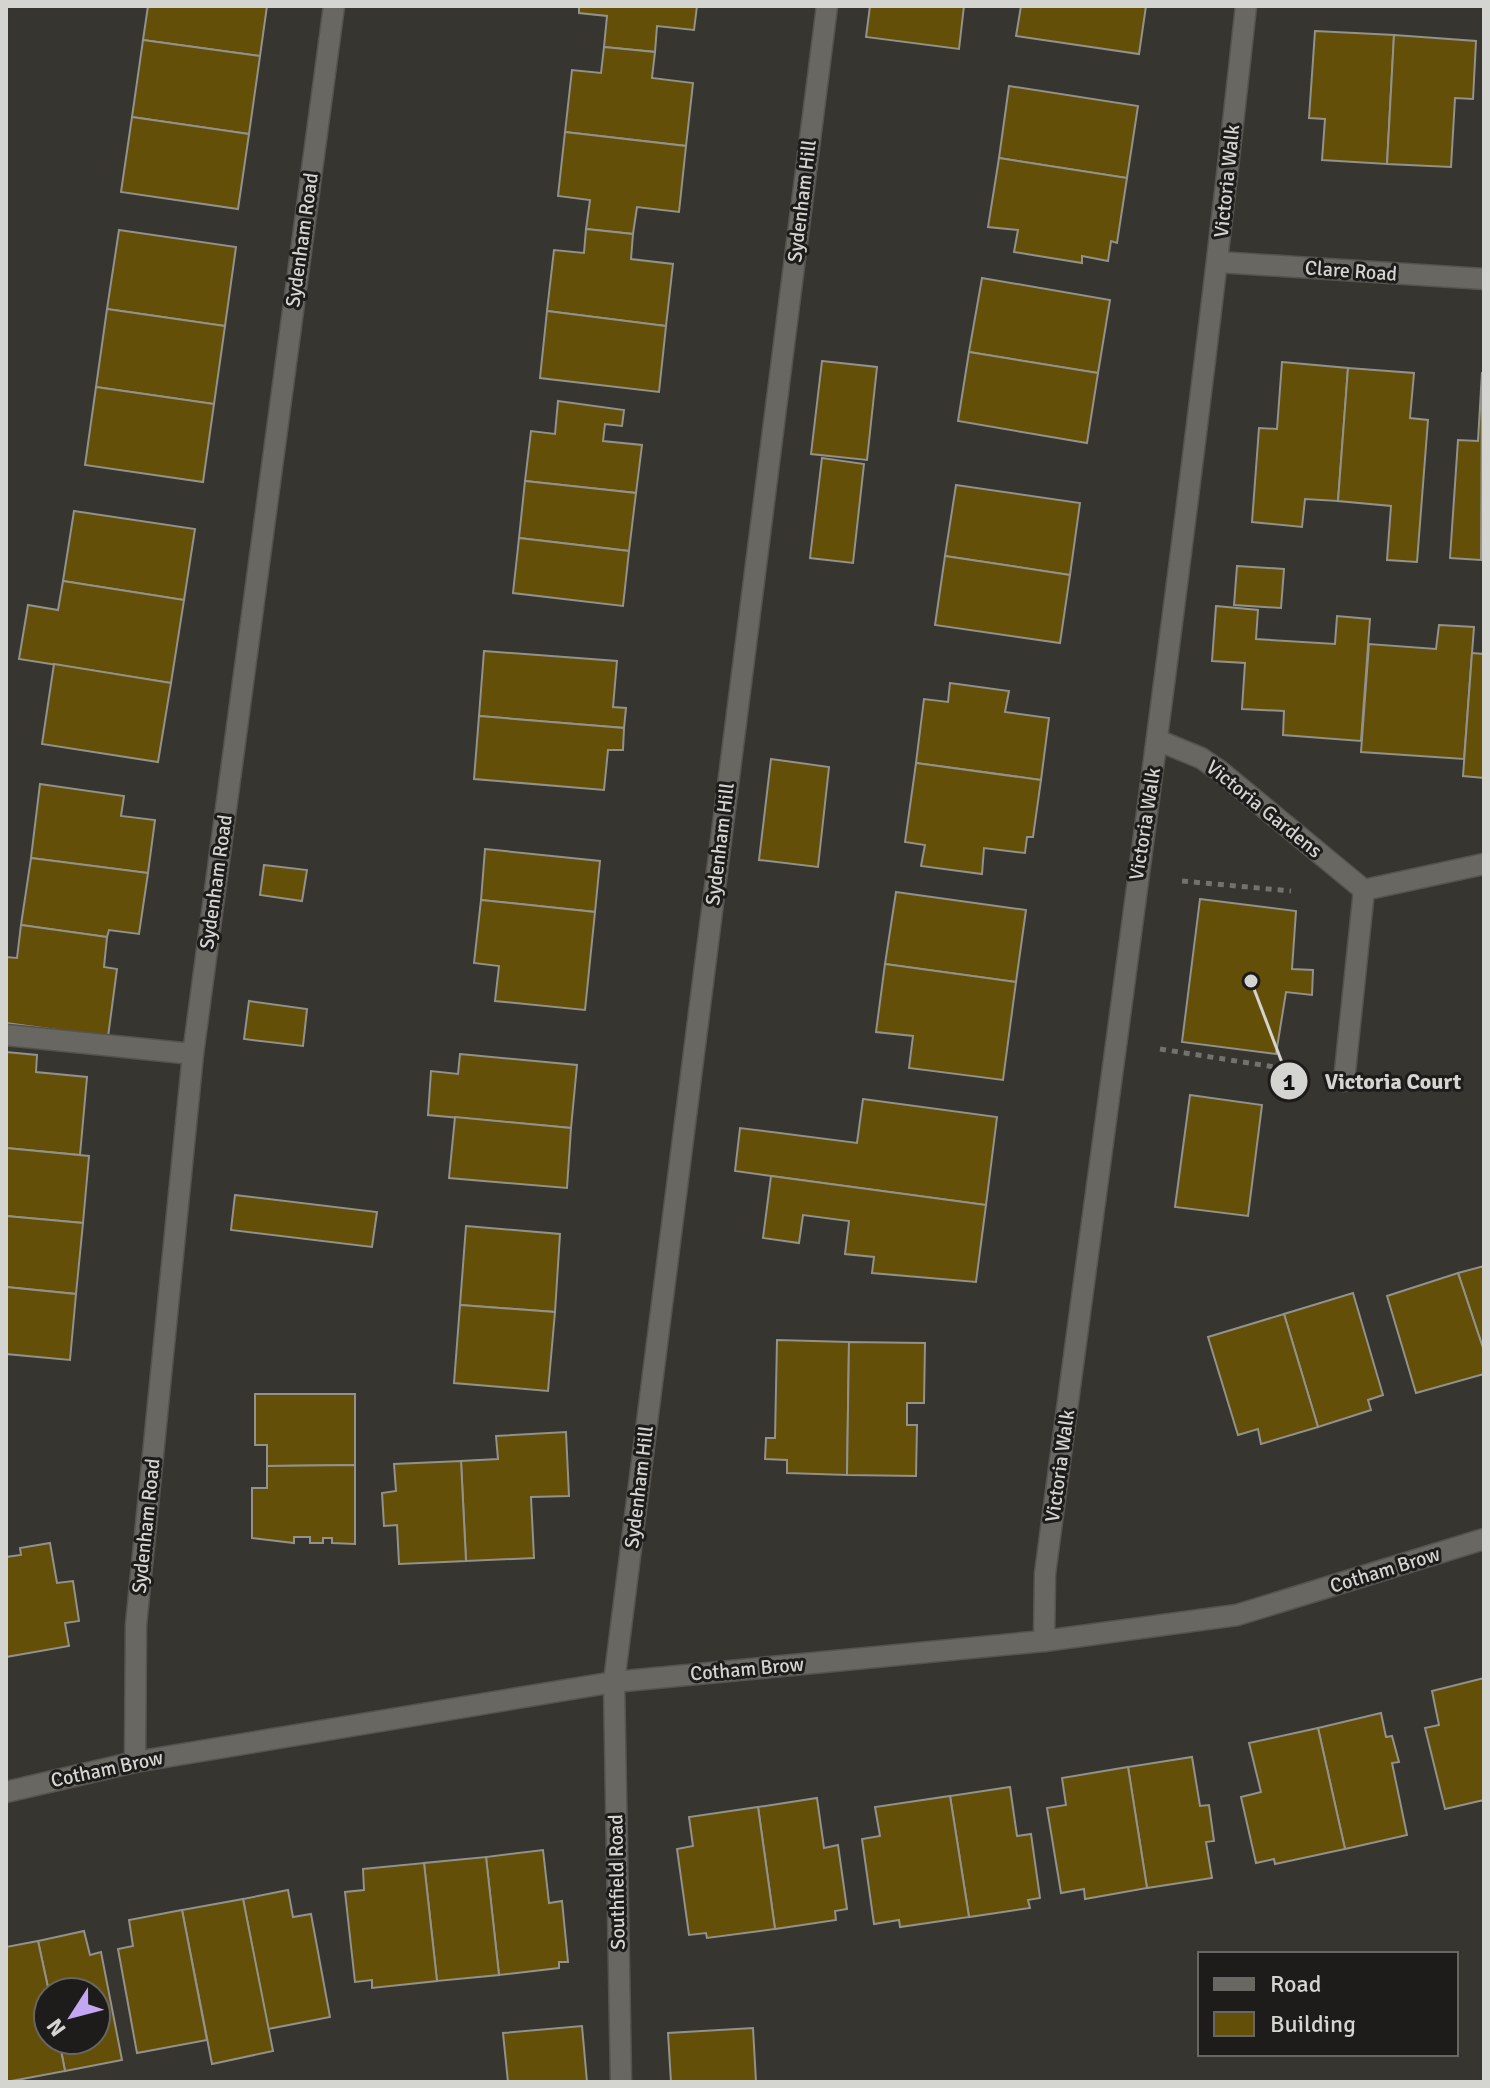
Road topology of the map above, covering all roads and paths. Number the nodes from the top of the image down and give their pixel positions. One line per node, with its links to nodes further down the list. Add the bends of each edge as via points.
1 (334, 6): 12 (street, Sydenham Road)
2 (827, 6): 18 (street, Sydenham Hill)
3 (1246, 6): 4 (street, Victoria Walk)
4 (1218, 262): 5 (street, Clare Road); 6 (street, Victoria Walk)
5 (1484, 279)
6 (1157, 740): 8 (street, Victoria Walk); 9 (street, Victoria Gardens, via 1220,771)
7 (1484, 864): 9 (street)
8 (1136, 876): 10 (path); 17 (street, Victoria Walk, via 1045,1574)
9 (1364, 890): 15 (street)
10 (1301, 891)
11 (6, 1035): 12 (street)
12 (193, 1054): 19 (street, Sydenham Road, via 136,1625)
13 (1213, 1058): 14 (path)
14 (1290, 1068)
15 (1344, 1081)
16 (1484, 1539): 17 (street, Cotham Brow, via 1237,1615)
17 (1044, 1641): 18 (street, Cotham Brow)
18 (614, 1682): 19 (street, Cotham Brow); 21 (street, Southfield Road)
19 (135, 1762): 20 (street, Cotham Brow)
20 (6, 1792)
21 (621, 2082)

